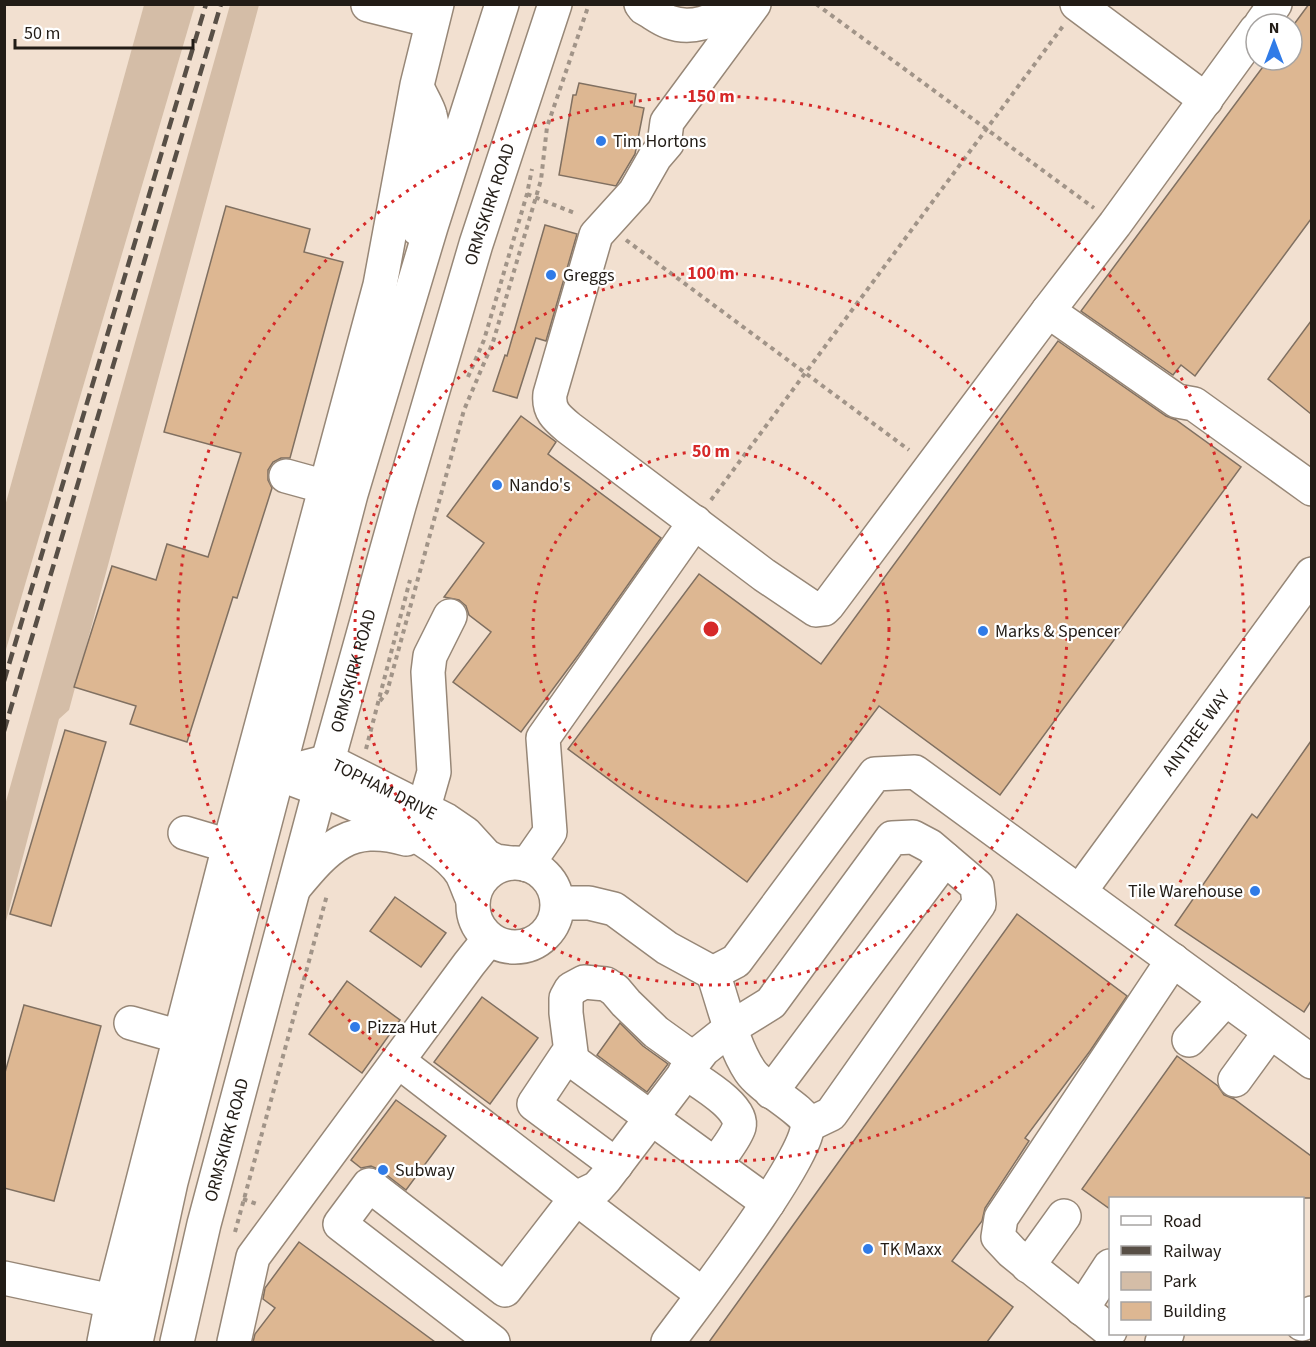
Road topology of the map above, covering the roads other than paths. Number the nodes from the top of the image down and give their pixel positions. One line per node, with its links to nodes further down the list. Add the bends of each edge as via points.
1 (501, 4): 15 (main road)
2 (555, 4): 23 (main road, ORMSKIRK ROAD, via 476,244)
3 (641, 4): 6 (main road, via 669,22 685,26 713,20)
4 (662, 4): 5 (main road, via 691,16 710,10)
5 (714, 4)
6 (729, 4)
7 (754, 4): 19 (main road, via 667,122 667,143 635,192 600,230 550,394 550,406 569,428)
8 (368, 5): 10 (main road)
9 (1078, 5): 13 (main road)
10 (434, 13): 12 (main road)
11 (1244, 47): 13 (main road)
12 (417, 86): 15 (main road, via 431,116 431,167); 17 (main road, via 380,285)
13 (1206, 100): 14 (main road)
14 (1048, 311): 18 (main road, via 1177,401 1194,404); 19 (main road, via 828,605 820,610 812,609)
15 (395, 348): 22 (main road, via 351,494)
16 (286, 476): 17 (main road)
17 (326, 487): 26 (main road)
18 (1311, 489)
19 (703, 511): 29 (main road, via 543,738 550,832)
20 (1311, 574): 31 (main road, AINTREE WAY)
21 (450, 616): 24 (main road, via 430,656 434,772)
22 (279, 774): 23 (main road, TOPHAM DRIVE); 65 (main road, via 171,1182)
23 (324, 775): 24 (main road, TOPHAM DRIVE); 27 (main road, TOPHAM DRIVE, via 350,801); 30 (main road, ORMSKIRK ROAD)
24 (424, 807): 29 (main road, TOPHAM DRIVE, via 465,833 486,856)
25 (185, 833): 26 (main road)
26 (229, 846): 41 (main road)
27 (439, 850): 30 (main road, TOPHAM DRIVE, via 374,832 343,840 327,850); 32 (main road, TOPHAM DRIVE, via 461,873)
28 (945, 859): 39 (main road, via 913,837 892,838 771,1004); 48 (main road); 50 (main road, via 977,886 979,904 831,1114)
29 (519, 864): 32 (main road, via 497,867 485,875); 33 (main road, via 539,870 555,890)
30 (294, 888): 66 (main road, ORMSKIRK ROAD, via 204,1224)
31 (1080, 891): 35 (main road); 36 (main road, via 915,772 875,774 736,961)
32 (473, 900): 34 (main road, via 476,922)
33 (558, 903): 34 (main road, via 551,929 529,946 501,946); 36 (main road, via 589,903 614,909 667,948)
34 (489, 939): 44 (main road)
35 (1173, 960): 37 (main road); 56 (main road, via 1001,1218 998,1237)
36 (713, 973): 39 (main road)
37 (1226, 999): 40 (main road); 42 (main road)
38 (131, 1023): 41 (main road)
39 (732, 1027): 46 (main road); 48 (main road, via 751,1072)
40 (1270, 1032): 45 (main road); 47 (main road)
41 (180, 1037): 61 (main road)
42 (1189, 1040)
43 (572, 1060): 46 (main road, via 566,998 571,989 584,982 606,984 615,990); 49 (main road); 52 (main road, via 566,1056 534,1104)
44 (398, 1061): 53 (main road); 67 (main road, via 253,1257)
45 (1311, 1062)
46 (690, 1066): 49 (main road); 51 (main road, via 739,1118 739,1128)
47 (1235, 1080)
48 (771, 1092): 50 (main road, via 802,1114)
49 (652, 1117): 51 (main road); 52 (main road)
50 (808, 1125): 54 (main road, via 802,1147)
51 (716, 1164): 54 (main road)
52 (616, 1165): 53 (main road, via 597,1188)
53 (576, 1198): 59 (main road); 60 (main road)
54 (768, 1203): 60 (main road)
55 (1064, 1216): 56 (main road)
56 (1029, 1266): 62 (main road)
57 (1109, 1277): 62 (main road)
58 (4, 1278): 61 (main road)
59 (505, 1290): 63 (main road); 63 (main road, via 369,1185 340,1224)
60 (702, 1294): 68 (main road)
61 (112, 1301): 64 (main road)
62 (1104, 1331)
63 (484, 1335)
64 (104, 1342)
65 (136, 1342)
66 (177, 1342)
67 (234, 1342)
68 (668, 1342)

